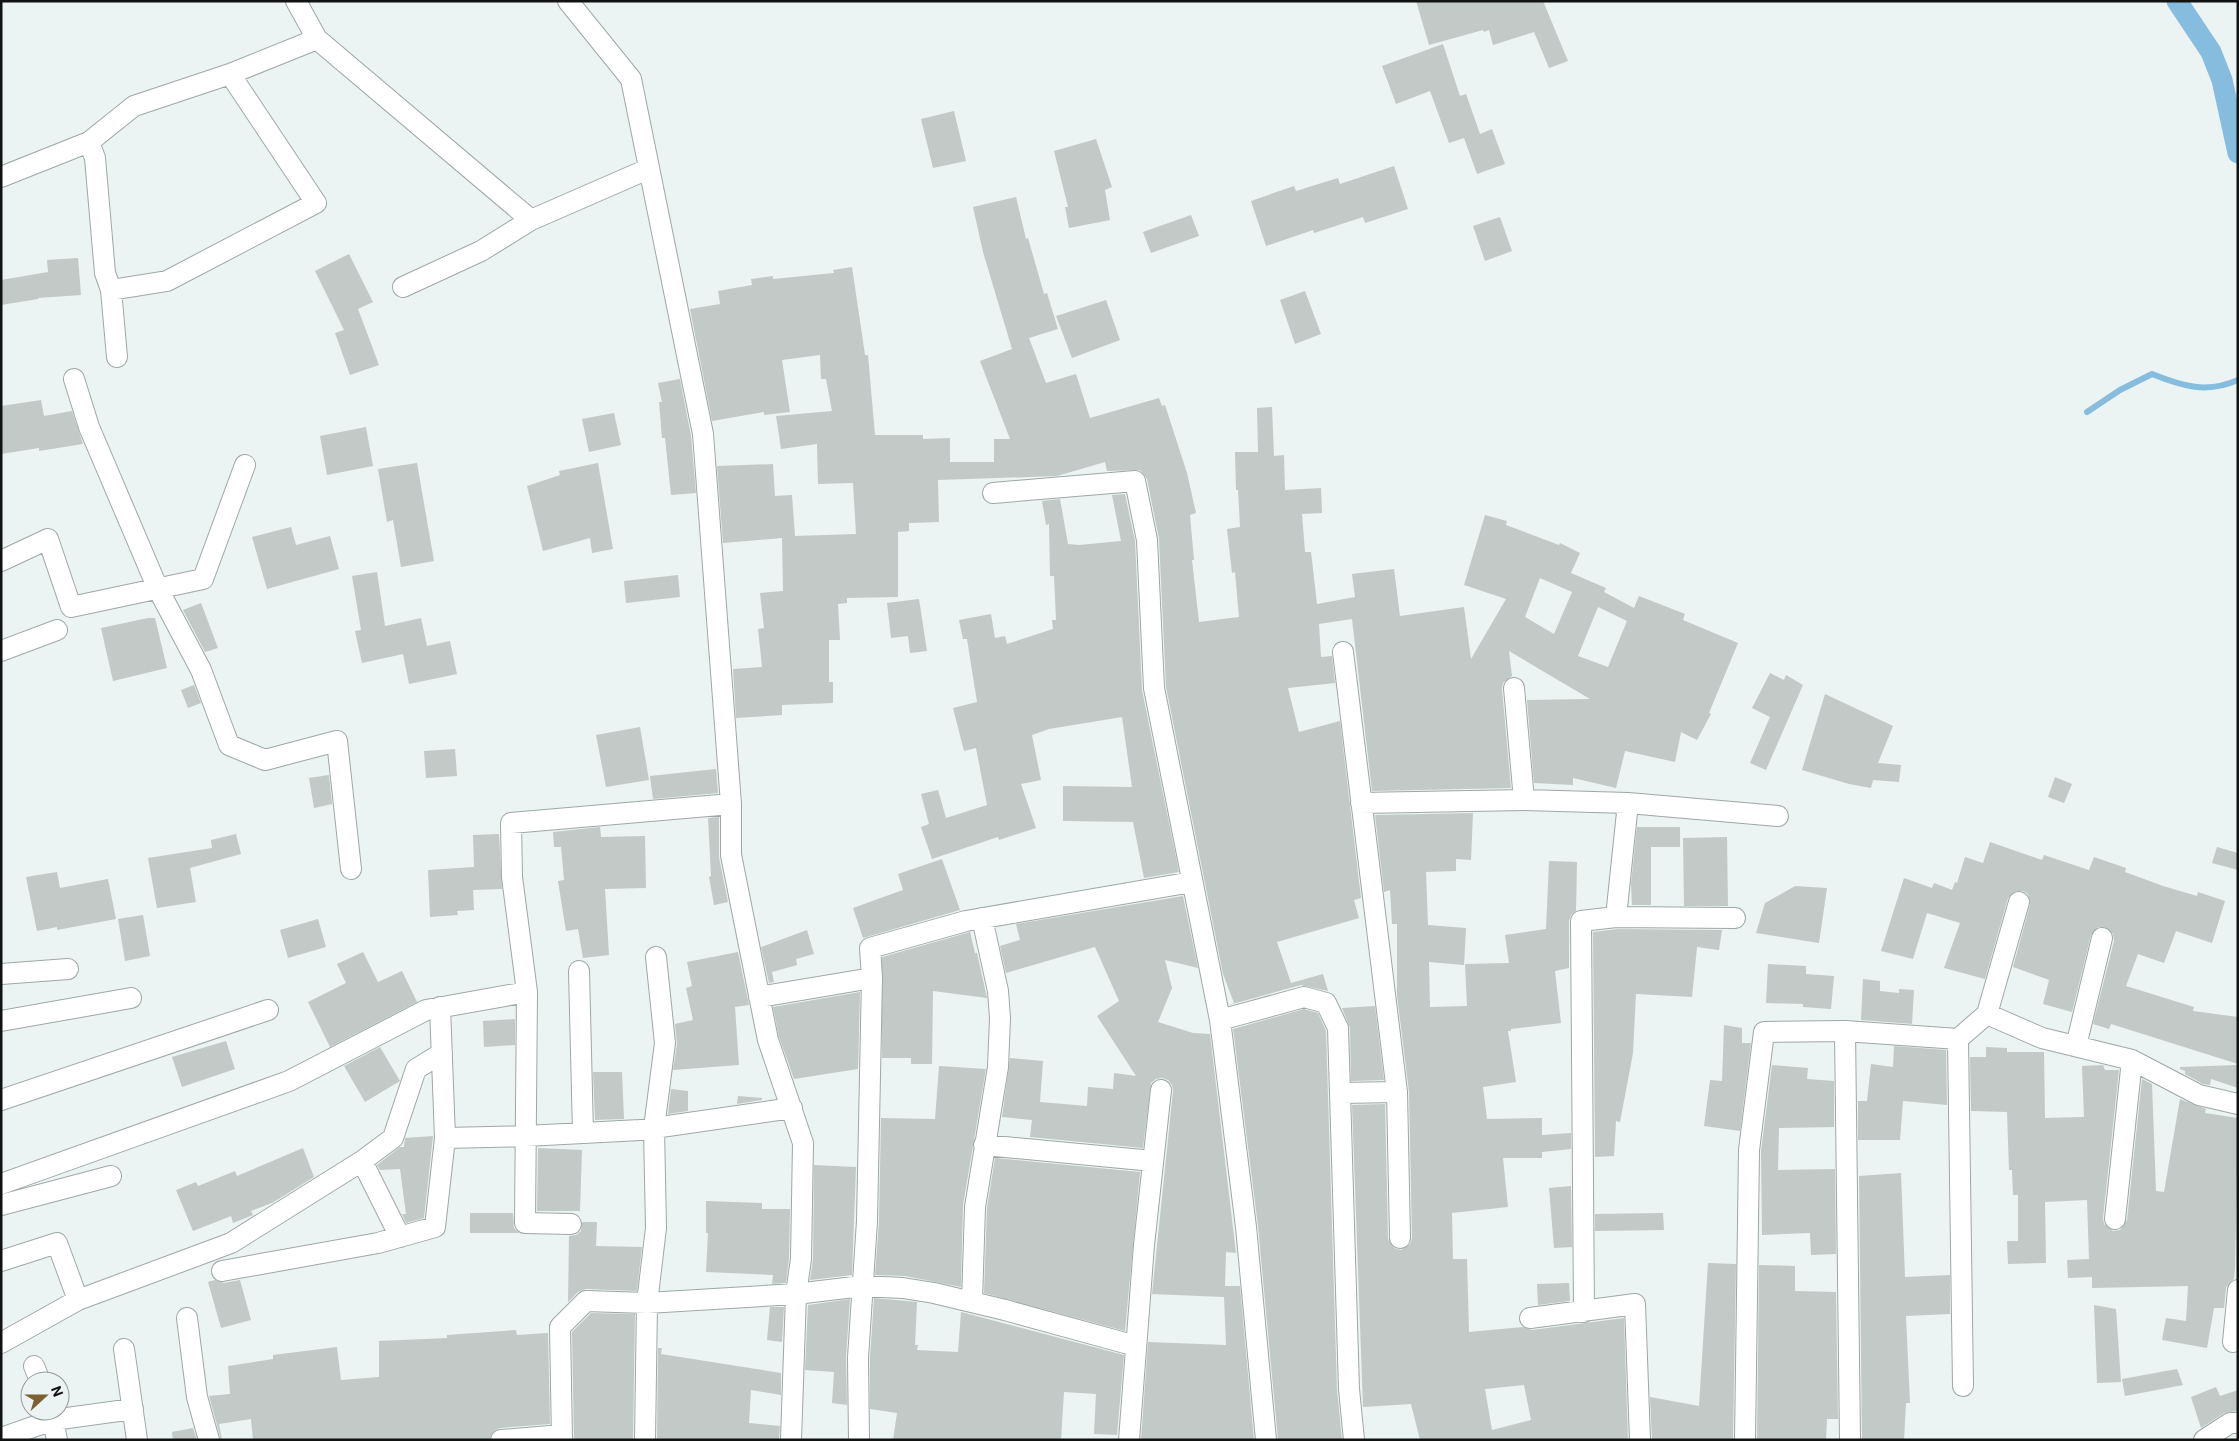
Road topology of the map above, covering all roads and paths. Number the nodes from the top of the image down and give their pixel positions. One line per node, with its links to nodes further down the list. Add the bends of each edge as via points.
1 (296, 1): 3 (street)
2 (568, 1): 6 (street, via 631,79)
3 (317, 39): 4 (street); 8 (street)
4 (230, 74): 5 (street, via 134,106); 10 (street, via 316,203 167,281)
5 (89, 142): 7 (street); 10 (street, via 95,158 104,273)
6 (648, 169): 8 (street); 24 (street, via 703,434)
7 (1, 177)
8 (531, 220): 9 (street, via 481,251)
9 (403, 287)
10 (111, 290): 11 (street)
11 (117, 357)
12 (74, 379): 16 (street, via 89,426)
13 (245, 466): 16 (street, via 203,579)
14 (993, 492): 27 (street, via 1135,481 1147,540 1154,688)
15 (1, 560): 16 (street, via 48,540 71,607)
16 (158, 589): 26 (street, via 201,670 229,745 265,760 337,741)
17 (57, 630): 18 (street)
18 (1, 651)
19 (1343, 652): 22 (street)
20 (1514, 688): 21 (street)
21 (1524, 800): 22 (street); 23 (street)
22 (1361, 803): 52 (street)
23 (1628, 803): 25 (street); 29 (street)
24 (731, 804): 38 (street, via 511,823 512,877); 39 (street, via 731,855)
25 (1778, 816)
26 (351, 869)
27 (1192, 882): 30 (street); 44 (street)
28 (2019, 902): 43 (street)
29 (1616, 917): 31 (street); 79 (street, via 1581,921)
30 (982, 918): 37 (street, via 870,948); 61 (street, via 998,991 1000,1018 998,1067)
31 (1735, 918)
32 (2102, 938): 48 (street)
33 (656, 957): 57 (street, via 665,1043)
34 (68, 969): 36 (street)
35 (579, 971): 58 (street)
36 (1, 974)
37 (872, 978): 39 (street); 73 (street)
38 (526, 992): 41 (street); 59 (street)
39 (759, 997): 56 (street, via 768,1040)
40 (131, 998): 45 (street)
41 (440, 1007): 49 (street); 65 (street, via 426,1010 289,1081)
42 (268, 1010): 54 (street)
43 (1987, 1014): 47 (street); 48 (street, via 2042,1038)
44 (1220, 1020): 53 (street, via 1304,997 1326,1003 1338,1028); 102 (street, via 1246,1227)
45 (1, 1021)
46 (1845, 1032): 47 (street); 105 (street, via 1764,1032 1749,1150); 106 (street)
47 (1958, 1040): 86 (street)
48 (2076, 1046): 50 (street)
49 (442, 1053): 60 (street); 62 (street, via 416,1069 393,1138)
50 (2132, 1060): 55 (street, via 2199,1094); 67 (street)
51 (1161, 1090): 63 (street)
52 (1397, 1092): 53 (street); 70 (street)
53 (1341, 1093): 103 (street, via 1349,1389)
54 (1, 1100)
55 (2238, 1104)
56 (792, 1108): 57 (street); 75 (street, via 803,1142 801,1259)
57 (654, 1128): 58 (street); 78 (street, via 656,1228)
58 (583, 1133): 59 (street)
59 (526, 1136): 60 (street); 68 (street, via 525,1223)
60 (446, 1138): 69 (street, via 435,1226)
61 (984, 1145): 63 (street); 77 (street, via 972,1235)
62 (362, 1160): 69 (street); 76 (street, via 231,1243)
63 (1153, 1161): 84 (street)
64 (111, 1176): 66 (street)
65 (1, 1184)
66 (1, 1205)
67 (2115, 1219)
68 (571, 1224)
69 (400, 1237): 72 (street)
70 (1400, 1238)
71 (1, 1261): 76 (street, via 57,1243)
72 (222, 1271)
73 (862, 1286): 75 (street); 77 (street, via 911,1290); 100 (street, via 858,1358)
74 (2238, 1290): 82 (street)
75 (796, 1294): 78 (street); 99 (street)
76 (78, 1300): 83 (street)
77 (972, 1302): 84 (street)
78 (647, 1303): 93 (street, via 586,1301 560,1327); 98 (street)
79 (1584, 1312): 81 (street); 104 (street, via 1635,1304)
80 (187, 1318): 96 (street, via 197,1397)
81 (1530, 1318)
82 (2233, 1342)
83 (1, 1343)
84 (1136, 1346): 101 (street)
85 (124, 1349): 87 (street)
86 (1963, 1386)
87 (133, 1409): 88 (street); 95 (street)
88 (70, 1414)
89 (40, 1421): 92 (street)
90 (52, 1421): 94 (street)
91 (2238, 1423): 107 (street, via 2230,1423)
92 (1, 1438)
93 (562, 1438): 97 (street)
94 (58, 1440)
95 (137, 1440)
96 (209, 1440)
97 (503, 1440)
98 (645, 1440)
99 (791, 1440)
100 (859, 1440)
101 (1129, 1440)
102 (1266, 1440)
103 (1354, 1440)
104 (1640, 1440)
105 (1745, 1440)
106 (1850, 1440)
107 (2204, 1440)

